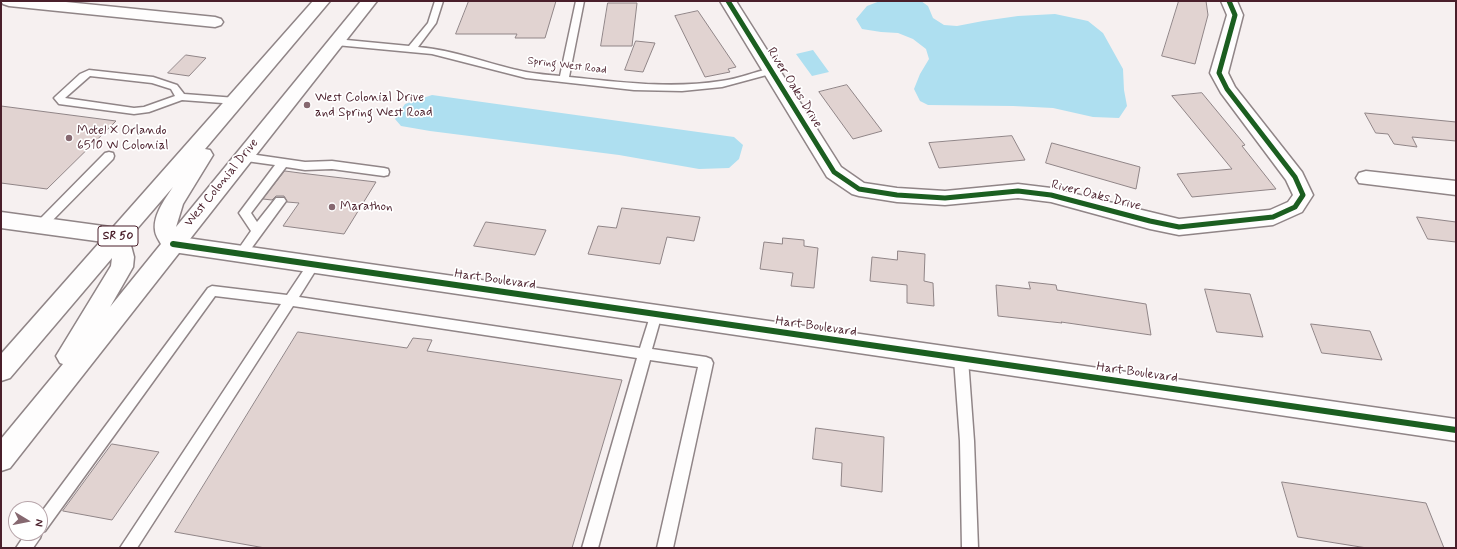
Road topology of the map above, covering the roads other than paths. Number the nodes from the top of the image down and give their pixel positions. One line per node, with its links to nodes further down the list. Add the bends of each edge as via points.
1 (9, 1): 8 (main road)
2 (322, 1): 14 (main road, SR 50)
3 (369, 1): 9 (main road, West Colonial Drive)
4 (439, 1): 10 (lane, via 432,23)
5 (580, 1): 12 (lane)
6 (728, 1): 11 (main road, River Oaks Drive)
7 (1229, 1): 11 (main road, River Oaks Drive, via 1235,15 1219,73 1227,89 1295,177 1302,195 1295,208 1273,217 1179,227 1051,195 1018,191 945,198 897,195 859,189 834,172)
8 (215, 22)
9 (336, 42): 10 (lane, Spring West Road); 16 (main road, West Colonial Drive)
10 (412, 49): 12 (lane, Spring West Road, via 468,58 526,74)
11 (771, 71): 12 (lane, Spring West Road, via 722,84 682,88 634,87)
12 (564, 79)
13 (181, 97): 13 (lane, via 174,87 153,80 90,73 83,76 59,98 63,102 134,111 145,110); 14 (lane)
14 (236, 101): 25 (main road, SR 50); 26 (main road, via 172,204 166,218 165,231)
15 (109, 156): 23 (lane)
16 (243, 157): 17 (lane); 26 (main road, West Colonial Drive)
17 (283, 163): 18 (lane, via 303,170 332,165); 24 (lane, via 245,213)
18 (384, 172)
19 (1366, 178): 20 (main road)
20 (1456, 188)
21 (280, 201): 24 (lane)
22 (1, 220): 23 (main road)
23 (41, 225): 25 (main road)
24 (257, 232): 27 (lane)
25 (118, 236): 33 (main road, SR 50); 35 (main road, via 122,267)
26 (173, 244): 27 (main road, Hart Boulevard); 35 (main road, West Colonial Drive)
27 (241, 254): 28 (main road, Hart Boulevard)
28 (312, 265): 29 (lane); 30 (main road, Hart Boulevard)
29 (289, 300): 31 (lane); 37 (lane, via 212,291); 38 (lane)
30 (656, 314): 31 (lane); 32 (main road, Hart Boulevard)
31 (645, 354): 39 (lane); 40 (lane, via 706,363)
32 (961, 359): 34 (main road, Hart Boulevard); 41 (lane, via 967,441)
33 (1, 371)
34 (1456, 430)
35 (18, 437): 36 (main road, West Colonial Drive)
36 (1, 459)
37 (48, 515)
38 (128, 548)
39 (590, 548)
40 (665, 548)
41 (970, 548)

